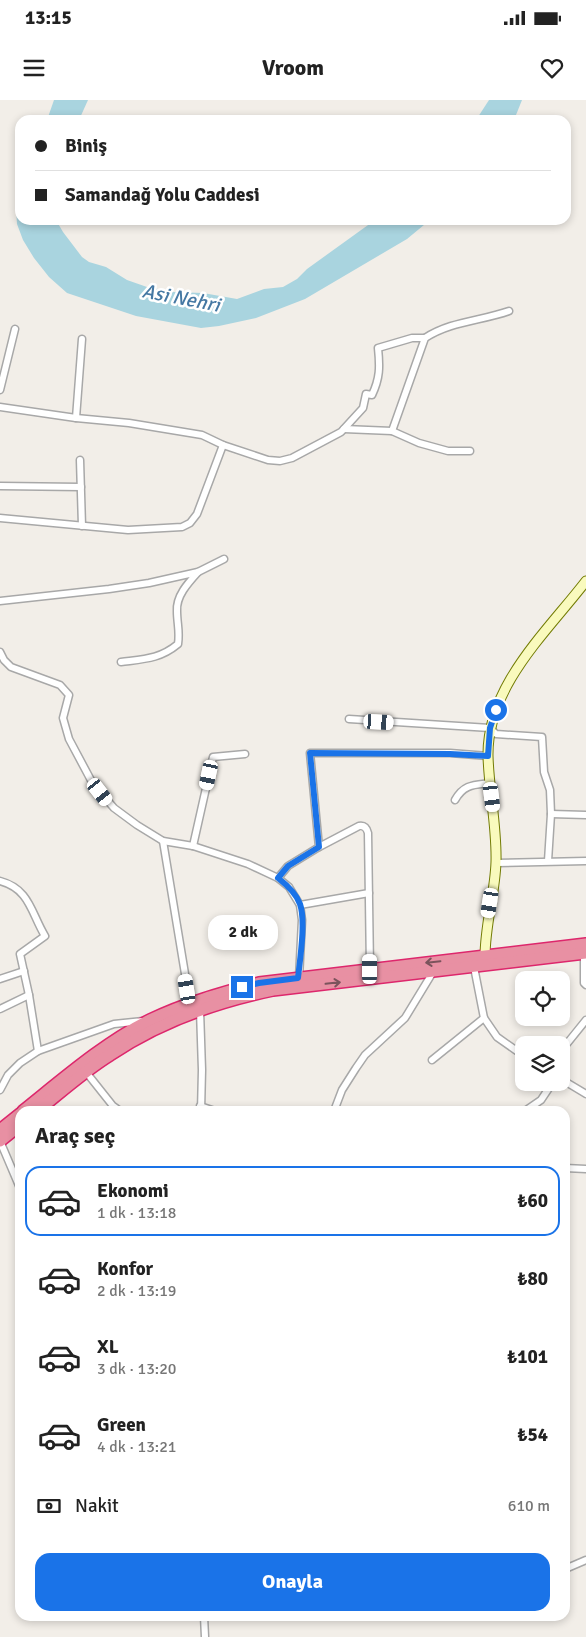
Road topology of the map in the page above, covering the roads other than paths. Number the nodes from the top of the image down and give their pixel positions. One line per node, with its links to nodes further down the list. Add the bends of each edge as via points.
1 (509, 311): 3 (street, via 460,322 436,330)
2 (15, 330): 5 (street)
3 (425, 338): 8 (street, via 412,338 378,348 378,383 372,395 366,394 362,408); 9 (street)
4 (82, 339): 7 (street)
5 (0, 390)
6 (0, 407): 7 (street)
7 (76, 418): 10 (street, via 202,435)
8 (344, 429): 9 (street); 10 (street, via 292,458 280,461)
9 (392, 431): 11 (street, via 448,451)
10 (223, 445): 16 (street, via 197,514 190,523 182,527 128,530)
11 (470, 451)
12 (80, 460): 14 (street)
13 (0, 486): 14 (street)
14 (81, 487): 16 (street)
15 (0, 518): 16 (street)
16 (82, 526)
17 (224, 559): 18 (street)
18 (198, 572): 20 (street, via 109,589); 22 (street, via 185,587 177,608 178,644 158,657)
19 (586, 581): 24 (street, via 519,664 503,693)
20 (0, 601)
21 (0, 652): 31 (street, via 10,667 60,685 69,695 63,718 69,739 93,784 114,808)
22 (121, 662)
23 (349, 719): 24 (street)
24 (490, 728): 26 (street); 29 (street, via 496,734 542,737)
25 (245, 754): 32 (street, via 212,757)
26 (488, 756): 27 (street); 33 (street, via 310,753)
27 (490, 783): 28 (street, via 467,786); 36 (street)
28 (455, 800)
29 (551, 814): 30 (street); 34 (street)
30 (586, 815)
31 (163, 842): 32 (street); 51 (street)
32 (193, 846): 37 (street, via 248,864)
33 (319, 847): 37 (street, via 288,866); 39 (street, via 364,826 368,833)
34 (548, 861): 35 (street); 36 (street)
35 (586, 861)
36 (496, 863): 42 (street)
37 (278, 878): 40 (street, via 289,887)
38 (0, 881): 45 (street, via 26,898 45,936 20,954)
39 (369, 892): 40 (street); 44 (street)
40 (300, 905): 47 (street)
41 (585, 950): 42 (highway); 43 (highway); 49 (street)
42 (485, 957): 44 (highway, one-way to 44)
43 (474, 966): 46 (highway); 53 (street)
44 (370, 969): 47 (highway)
45 (24, 971): 48 (street); 50 (street)
46 (433, 972): 51 (highway, one-way to 46, via 273,990); 69 (street, via 405,1018 365,1055 342,1090)
47 (298, 978): 51 (highway, via 259,983)
48 (0, 979)
49 (586, 985)
50 (29, 995): 52 (street); 58 (street)
51 (195, 1007): 54 (highway); 60 (highway, via 135,1039); 68 (street, via 202,1070)
52 (0, 1009)
53 (484, 1018): 57 (street, via 497,1037); 59 (street)
54 (150, 1020): 58 (street, via 114,1024); 65 (highway, via 86,1061)
55 (586, 1020): 56 (street)
56 (570, 1040)
57 (515, 1050)
58 (38, 1052): 62 (street, via 8,1075)
59 (432, 1060)
60 (86, 1072): 66 (highway); 67 (street)
61 (570, 1084): 64 (street)
62 (0, 1090)
63 (547, 1091): 70 (street)
64 (586, 1094)
65 (29, 1106)
66 (43, 1106)
67 (113, 1106)
68 (200, 1106)
69 (336, 1106)
70 (532, 1106)
71 (15, 1117): 73 (highway)
72 (15, 1129): 74 (highway)
73 (0, 1130)
74 (0, 1141): 77 (street)
75 (570, 1168): 76 (street)
76 (586, 1169)
77 (15, 1176)
78 (586, 1560): 79 (street)
79 (570, 1567)
80 (204, 1621): 81 (street)
81 (205, 1637)

